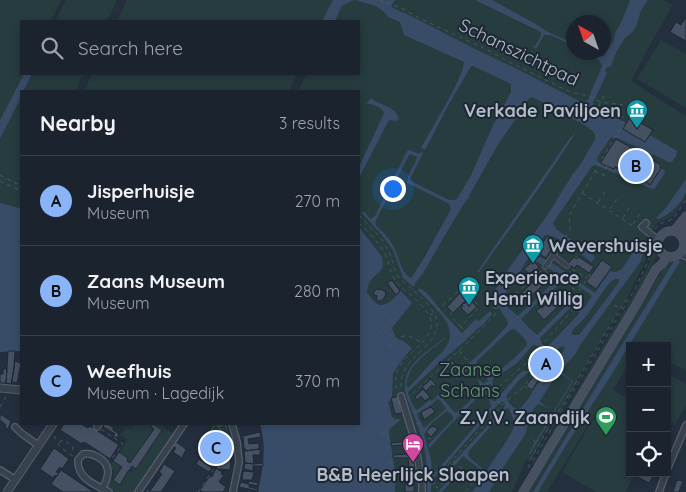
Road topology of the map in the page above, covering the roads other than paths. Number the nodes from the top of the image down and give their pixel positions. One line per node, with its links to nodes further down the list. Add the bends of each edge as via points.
1 (686, 216): 4 (main road)
2 (686, 225): 5 (main road)
3 (645, 226): 6 (street)
4 (674, 231): 5 (main road); 6 (main road, via 663,233)
5 (681, 235): 8 (main road)
6 (658, 240): 10 (main road, via 658,248)
7 (562, 242): 9 (street)
8 (684, 252): 10 (main road, via 674,257)
9 (553, 255): 11 (street); 12 (street)
10 (664, 255): 32 (main road, via 656,262 656,269 631,313)
11 (567, 266)
12 (544, 268)
13 (0, 388): 14 (street)
14 (20, 390)
15 (403, 398): 31 (street, via 415,442)
16 (183, 425): 29 (street)
17 (227, 425): 30 (street, via 237,442 239,462)
18 (686, 425): 22 (street)
19 (51, 426): 21 (street)
20 (15, 428): 21 (street)
21 (38, 445): 25 (street)
22 (671, 462)
23 (0, 470): 25 (street)
24 (665, 477): 33 (street)
25 (16, 480): 27 (street)
26 (102, 489): 26 (street, via 108,475 107,466 90,453 83,454 78,460 79,469 85,478); 28 (street)
27 (7, 492)
28 (109, 492)
29 (138, 492)
30 (233, 492)
31 (422, 492)
32 (523, 492)
33 (659, 492)

